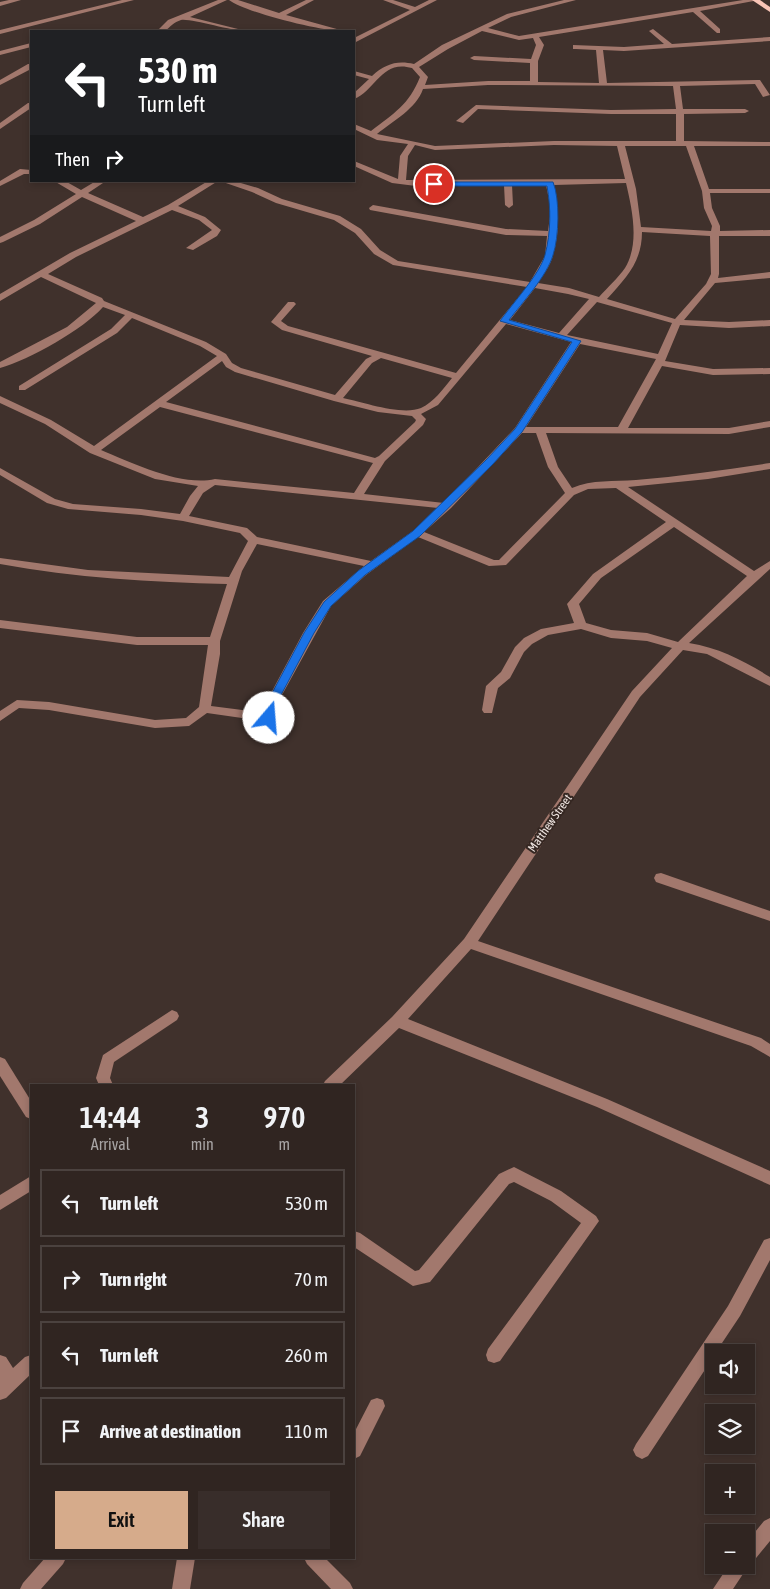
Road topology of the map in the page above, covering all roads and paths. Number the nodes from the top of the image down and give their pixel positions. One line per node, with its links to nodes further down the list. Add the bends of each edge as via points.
1 (18, 0): 10 (street)
2 (131, 0): 22 (street)
3 (224, 0): 15 (street)
4 (232, 0): 14 (street)
5 (311, 0): 14 (street)
6 (386, 0): 11 (street)
7 (434, 0): 11 (street)
8 (573, 0): 16 (street, via 528,9)
9 (755, 0): 12 (street); 13 (main road)
10 (0, 4)
11 (415, 10): 24 (street)
12 (696, 10): 21 (street); 25 (street)
13 (770, 10)
14 (279, 16): 19 (street)
15 (182, 17): 17 (street); 18 (street)
16 (481, 29): 25 (street, via 519,38); 35 (street)
17 (162, 30)
18 (239, 30)
19 (336, 30)
20 (653, 31): 29 (street)
21 (717, 31)
22 (0, 32)
23 (355, 34): 24 (street)
24 (362, 36): 27 (street)
25 (535, 36): 34 (street, via 540,45)
26 (770, 39): 29 (street)
27 (355, 41)
28 (30, 45): 32 (street)
29 (670, 46): 31 (street)
30 (576, 47): 31 (street)
31 (599, 48): 42 (street)
32 (0, 53)
33 (474, 58): 34 (street)
34 (534, 61): 40 (street)
35 (416, 66): 38 (street, via 397,63 387,66); 43 (street, via 424,77)
36 (30, 67): 39 (street)
37 (355, 73): 38 (street)
38 (373, 78): 45 (street)
39 (0, 84)
40 (534, 84): 42 (street); 43 (street)
41 (676, 84): 42 (street); 44 (street, via 757,82); 48 (street)
42 (602, 85)
43 (421, 86): 52 (street, via 404,110)
44 (766, 95)
45 (355, 96)
46 (30, 106): 50 (street)
47 (745, 111): 48 (street)
48 (680, 113): 49 (street, via 476,107); 55 (street)
49 (460, 121)
50 (0, 126)
51 (355, 127): 52 (street)
52 (370, 135): 53 (street)
53 (412, 142): 54 (street, via 435,148 546,143); 64 (street, via 404,156)
54 (620, 144): 55 (street); 59 (street)
55 (684, 144): 56 (street); 68 (street)
56 (770, 144)
57 (355, 164): 64 (street)
58 (30, 168): 66 (street)
59 (629, 181): 65 (street); 75 (street)
60 (60, 182): 70 (street)
61 (100, 182): 70 (street)
62 (212, 182): 72 (street)
63 (227, 182): 84 (street, via 337,218 358,231 377,252 396,262)
64 (402, 182): 67 (street)
65 (550, 183): 67 (street); 77 (street, via 555,208)
66 (0, 184)
67 (508, 184): 71 (street)
68 (706, 191): 69 (street); 78 (street, via 708,208 716,226)
69 (770, 191)
70 (80, 193): 74 (street); 79 (street, via 37,222)
71 (509, 205)
72 (171, 207): 74 (street); 80 (street, via 214,225 217,230)
73 (373, 208): 77 (street, via 506,232)
74 (142, 220): 81 (street)
75 (637, 229): 78 (street); 86 (street, via 637,252 630,267)
76 (770, 233): 78 (street)
77 (553, 234): 84 (street, via 549,256)
78 (715, 234): 83 (street, via 716,270)
79 (0, 240)
80 (190, 248)
81 (41, 274): 85 (street); 87 (street)
82 (770, 275): 83 (street)
83 (713, 281): 91 (street)
84 (532, 286): 86 (street); 90 (street)
85 (0, 298)
86 (599, 299): 91 (street); 93 (street)
87 (101, 303): 89 (street); 98 (street, via 83,320 33,351)
88 (292, 304): 95 (street, via 276,322 285,328)
89 (130, 315): 96 (street, via 158,324); 101 (street, via 114,331)
90 (504, 321): 93 (street); 100 (street)
91 (677, 322): 92 (street); 97 (street)
92 (770, 323)
93 (561, 336): 94 (street)
94 (577, 341): 97 (street); 107 (street)
95 (380, 355): 100 (street); 103 (street, via 369,360)
96 (223, 356): 103 (street, via 238,370); 104 (street)
97 (660, 360): 99 (street, via 713,372); 109 (street)
98 (0, 365)
99 (770, 371)
100 (458, 377): 105 (street, via 435,403)
101 (22, 388)
102 (0, 399): 110 (street, via 48,422)
103 (337, 399): 105 (street, via 395,413)
104 (157, 403): 110 (street); 111 (street)
105 (415, 414): 111 (street, via 421,419 420,423)
106 (770, 424): 109 (street, via 729,431)
107 (519, 430): 108 (street); 118 (street)
108 (540, 430): 109 (street); 116 (street, via 553,467)
109 (621, 431)
110 (94, 451): 114 (street, via 159,477)
111 (380, 461): 117 (street)
112 (770, 466): 115 (street)
113 (0, 471): 119 (street, via 38,495 72,507)
114 (205, 484): 117 (street, via 215,482); 119 (street)
115 (618, 485): 116 (street, via 578,487); 120 (street)
116 (570, 493): 121 (street, via 502,563 493,564)
117 (357, 497): 118 (street)
118 (447, 506): 121 (street)
119 (184, 518): 122 (street, via 243,530)
120 (672, 523): 127 (street); 130 (street, via 598,576 573,604)
121 (417, 533): 126 (street)
122 (254, 540): 126 (street); 128 (street)
123 (0, 550): 124 (street)
124 (4, 562): 128 (street, via 71,572)
125 (770, 564): 127 (street, Matthew Street)
126 (373, 565): 134 (street, via 327,604 276,695 269,718)
127 (754, 576): 132 (street, Matthew Street)
128 (235, 581): 131 (street)
129 (0, 624): 131 (street, via 137,641)
130 (581, 626): 132 (street); 135 (street, via 545,632 528,641 506,674 492,686)
131 (214, 641): 134 (street)
132 (680, 646): 133 (street, via 709,650); 139 (street, Matthew Street, via 636,694)
133 (770, 682)
134 (205, 709): 136 (street, via 188,722 155,724 17,704)
135 (488, 710)
136 (0, 717)
137 (661, 878): 138 (street)
138 (770, 916)
139 (469, 944): 141 (street, Matthew Street); 142 (street, via 756,1042)
140 (172, 1016): 144 (street, via 108,1059 103,1078)
141 (397, 1021): 145 (street, Matthew Street); 147 (street, via 602,1103)
142 (770, 1051)
143 (0, 1064): 146 (street)
144 (106, 1084)
145 (331, 1084)
146 (30, 1111)
147 (770, 1178)
148 (30, 1183): 149 (street)
149 (0, 1204)
150 (355, 1239): 152 (street, via 413,1280 424,1277 504,1179 514,1174 556,1196 591,1221)
151 (770, 1246): 158 (street, via 734,1311)
152 (494, 1355)
153 (0, 1363): 155 (street)
154 (30, 1364): 155 (street)
155 (6, 1387)
156 (377, 1406): 157 (street)
157 (355, 1448)
158 (642, 1450)
159 (770, 1527): 160 (street)
160 (755, 1546)
161 (56, 1559): 165 (street)
162 (186, 1559): 166 (street)
163 (314, 1559): 167 (street)
164 (733, 1574): 168 (street)
165 (29, 1589)
166 (181, 1589)
167 (344, 1589)
168 (722, 1589)

